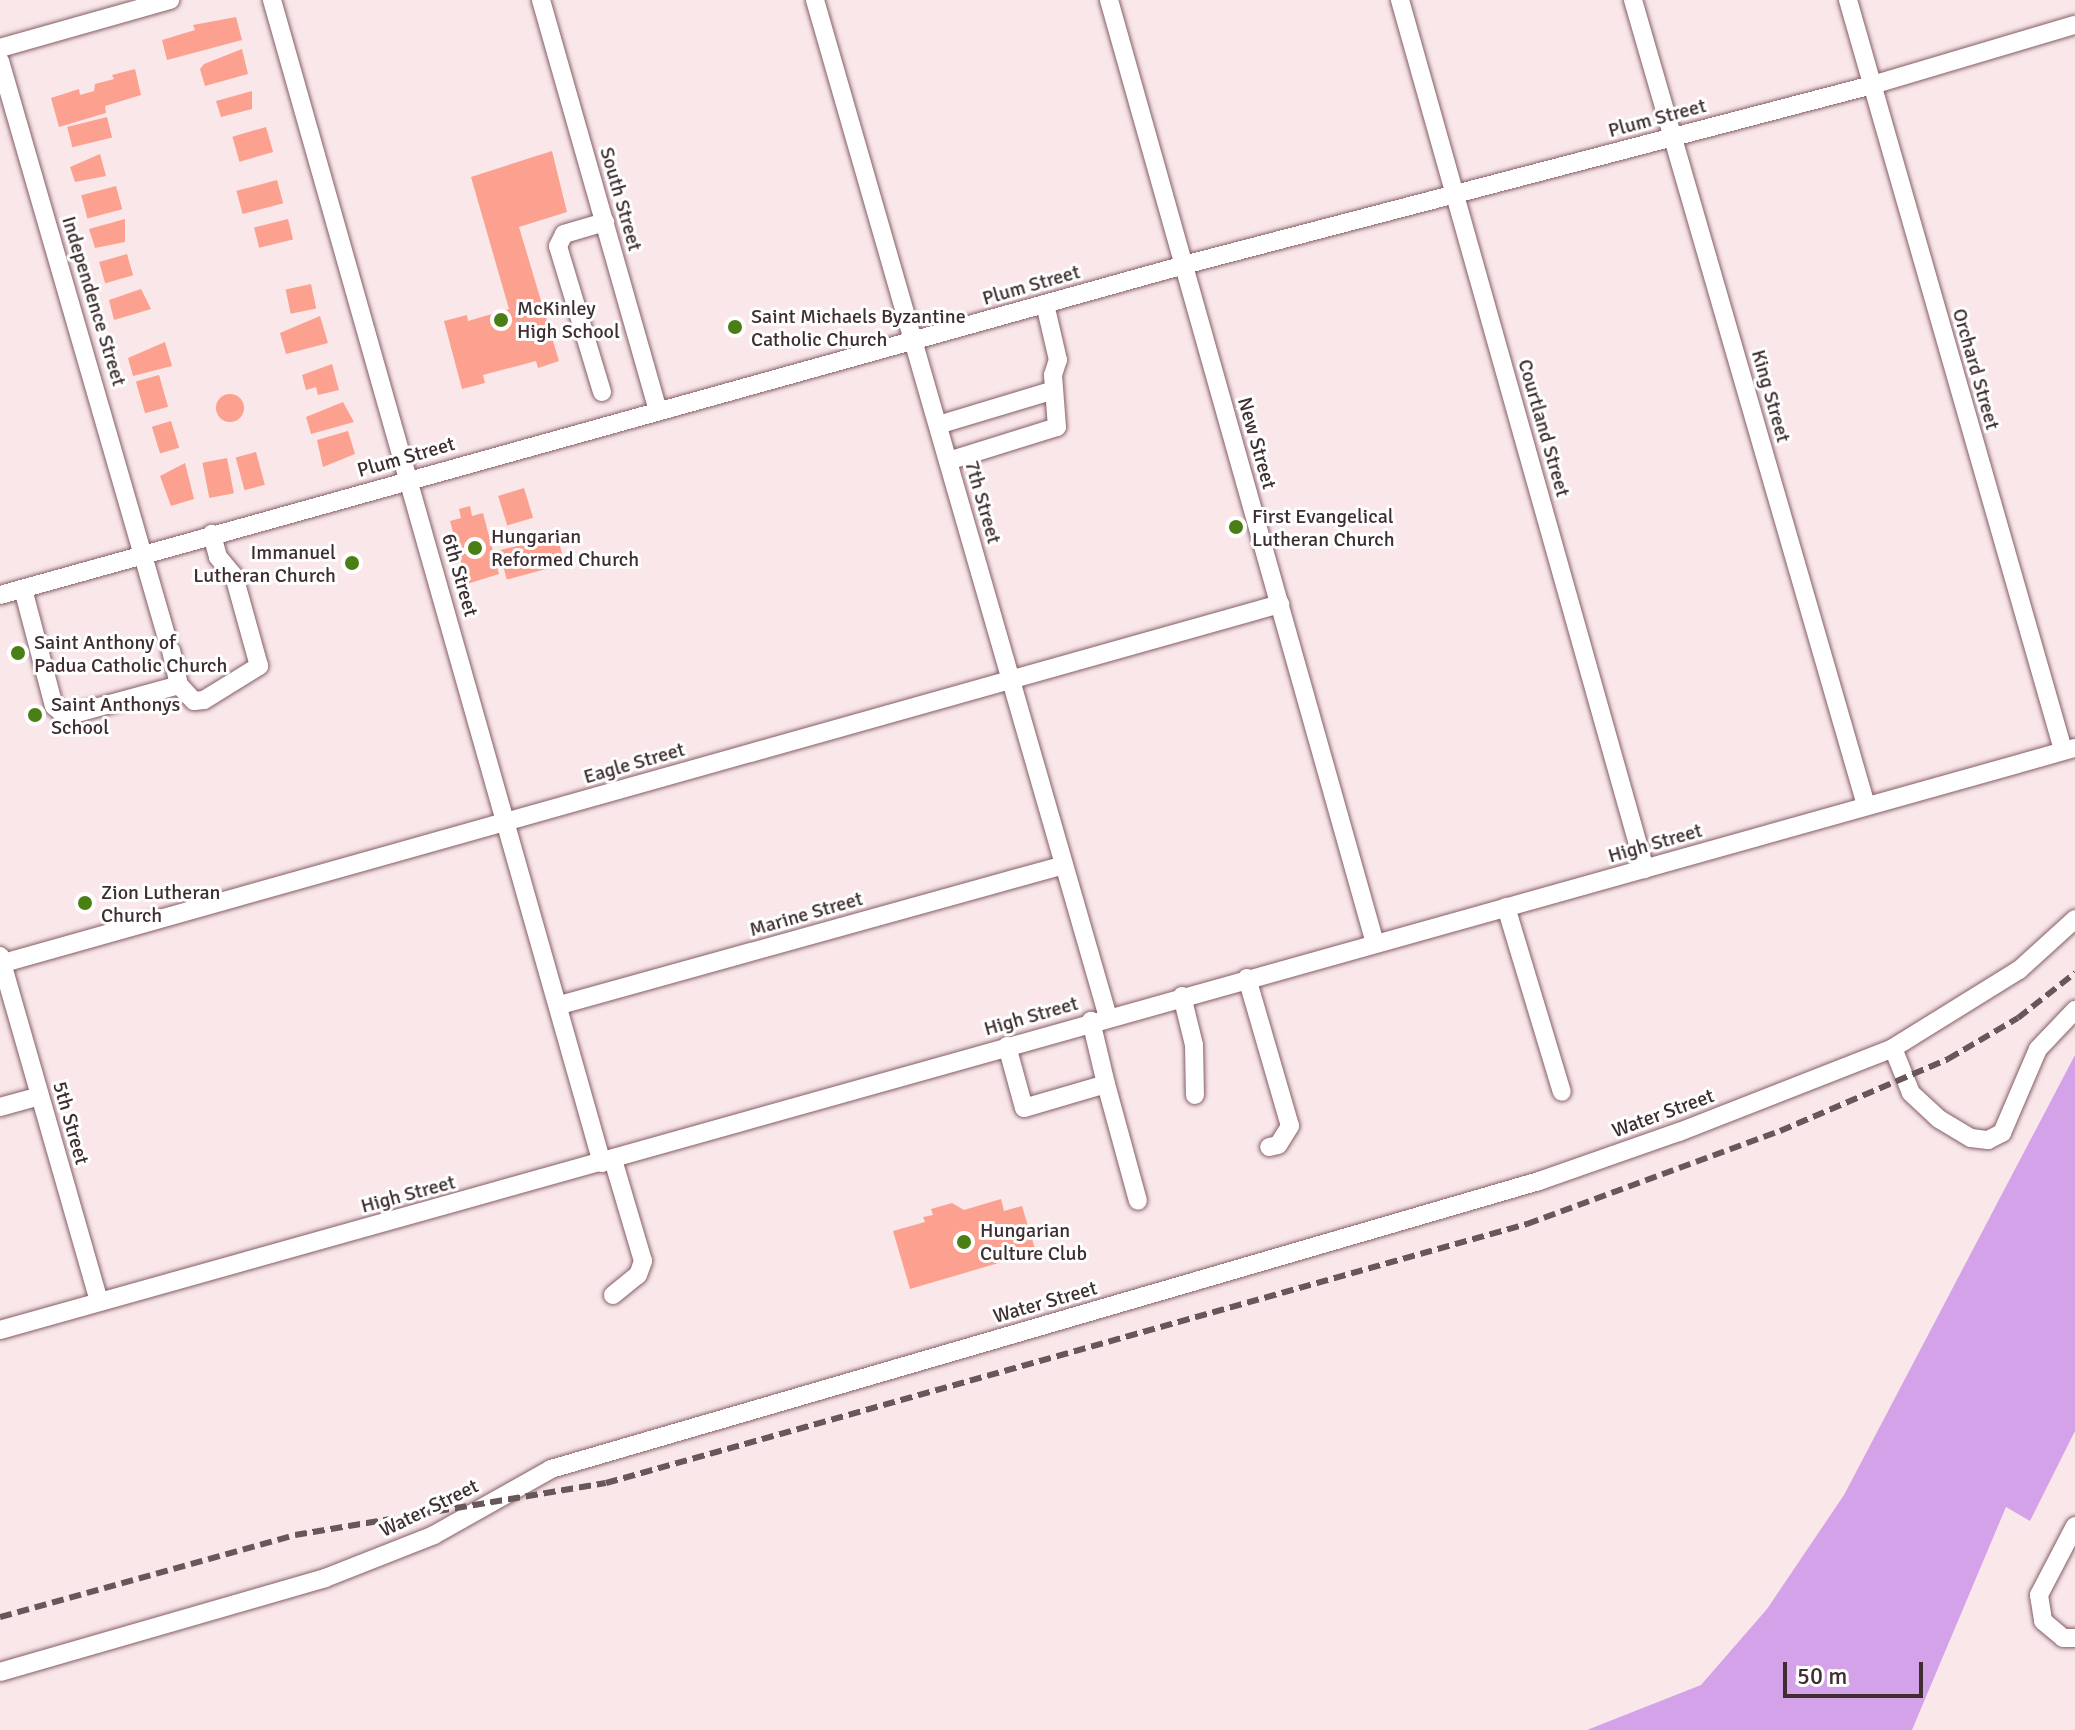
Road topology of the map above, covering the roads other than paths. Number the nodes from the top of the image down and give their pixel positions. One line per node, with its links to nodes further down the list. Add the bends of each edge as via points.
1 (170, 0): 10 (street)
2 (272, 0): 24 (street, 6th Street)
3 (541, 0): 15 (street, South Street)
4 (815, 0): 18 (street, 7th Street)
5 (1109, 0): 16 (street, New Street)
6 (1400, 0): 14 (street, Courtland Street)
7 (1633, 0): 13 (street, King Street)
8 (1848, 0): 12 (street, Orchard Street)
9 (2075, 25): 12 (street, Plum Street)
10 (0, 48)
11 (0, 61): 26 (street, Independence Street)
12 (1872, 85): 13 (street, Plum Street); 32 (street, Orchard Street)
13 (1673, 137): 14 (street, Plum Street); 33 (street, King Street)
14 (1455, 193): 16 (street, Plum Street); 36 (street, Courtland Street)
15 (605, 222): 20 (street, via 564,234 558,246); 21 (street, South Street)
16 (1184, 265): 17 (street, Plum Street); 29 (street, New Street)
17 (1045, 304): 18 (street, Plum Street); 19 (street, via 1058,360)
18 (913, 341): 21 (street, Plum Street); 22 (street, 7th Street)
19 (1054, 390): 22 (street); 23 (street, via 1057,427)
20 (602, 392)
21 (658, 410): 24 (street, Plum Street)
22 (938, 425): 23 (street, 7th Street)
23 (948, 461): 30 (street, 7th Street)
24 (409, 479): 25 (street, Plum Street); 34 (street, 6th Street)
25 (212, 534): 26 (street, Plum Street); 31 (street, via 218,557 234,576 259,666 204,700 194,701)
26 (146, 553): 27 (street, Plum Street); 31 (street, Independence Street)
27 (23, 589): 28 (street, Plum Street); 31 (street, via 60,714)
28 (0, 595)
29 (1280, 604): 30 (street, Eagle Street); 39 (street, New Street)
30 (1011, 680): 34 (street, Eagle Street); 35 (street, 7th Street)
31 (179, 685)
32 (2069, 749): 33 (street, High Street)
33 (1866, 805): 36 (street, High Street)
34 (508, 821): 40 (street, Eagle Street); 43 (street, 6th Street)
35 (1064, 865): 43 (street, Marine Street); 45 (street, 7th Street)
36 (1645, 869): 37 (street, High Street)
37 (1506, 907): 39 (street, High Street); 49 (street)
38 (2075, 919): 47 (street, Water Street, via 2019,970)
39 (1375, 943): 41 (street, High Street)
40 (1, 961): 51 (street, 5th Street)
41 (1247, 978): 42 (street, High Street); 53 (street, via 1290,1126 1285,1138)
42 (1182, 996): 45 (street, High Street); 50 (street, via 1194,1045)
43 (560, 1005): 54 (street, 6th Street)
44 (2075, 1010): 47 (street, via 2038,1049 2002,1133 1988,1140 1971,1138 1920,1102 1911,1093)
45 (1099, 1019): 46 (street, High Street); 48 (street, 7th Street)
46 (1007, 1046): 48 (street, via 1024,1108); 54 (street, High Street)
47 (1893, 1048): 61 (street, Water Street, via 1539,1181 551,1469 434,1535 325,1578)
48 (1106, 1084): 55 (street, 7th Street)
49 (1562, 1092)
50 (1195, 1095)
51 (40, 1096): 52 (street); 57 (street, 5th Street)
52 (0, 1107)
53 (1269, 1147)
54 (608, 1161): 56 (street, 6th Street, via 643,1261 638,1275); 57 (street, High Street)
55 (1138, 1201)
56 (613, 1295)
57 (99, 1302): 58 (street, High Street)
58 (0, 1330)
59 (2075, 1526): 60 (street, via 2039,1595 2043,1621 2063,1638)
60 (2075, 1638)
61 (0, 1672)

